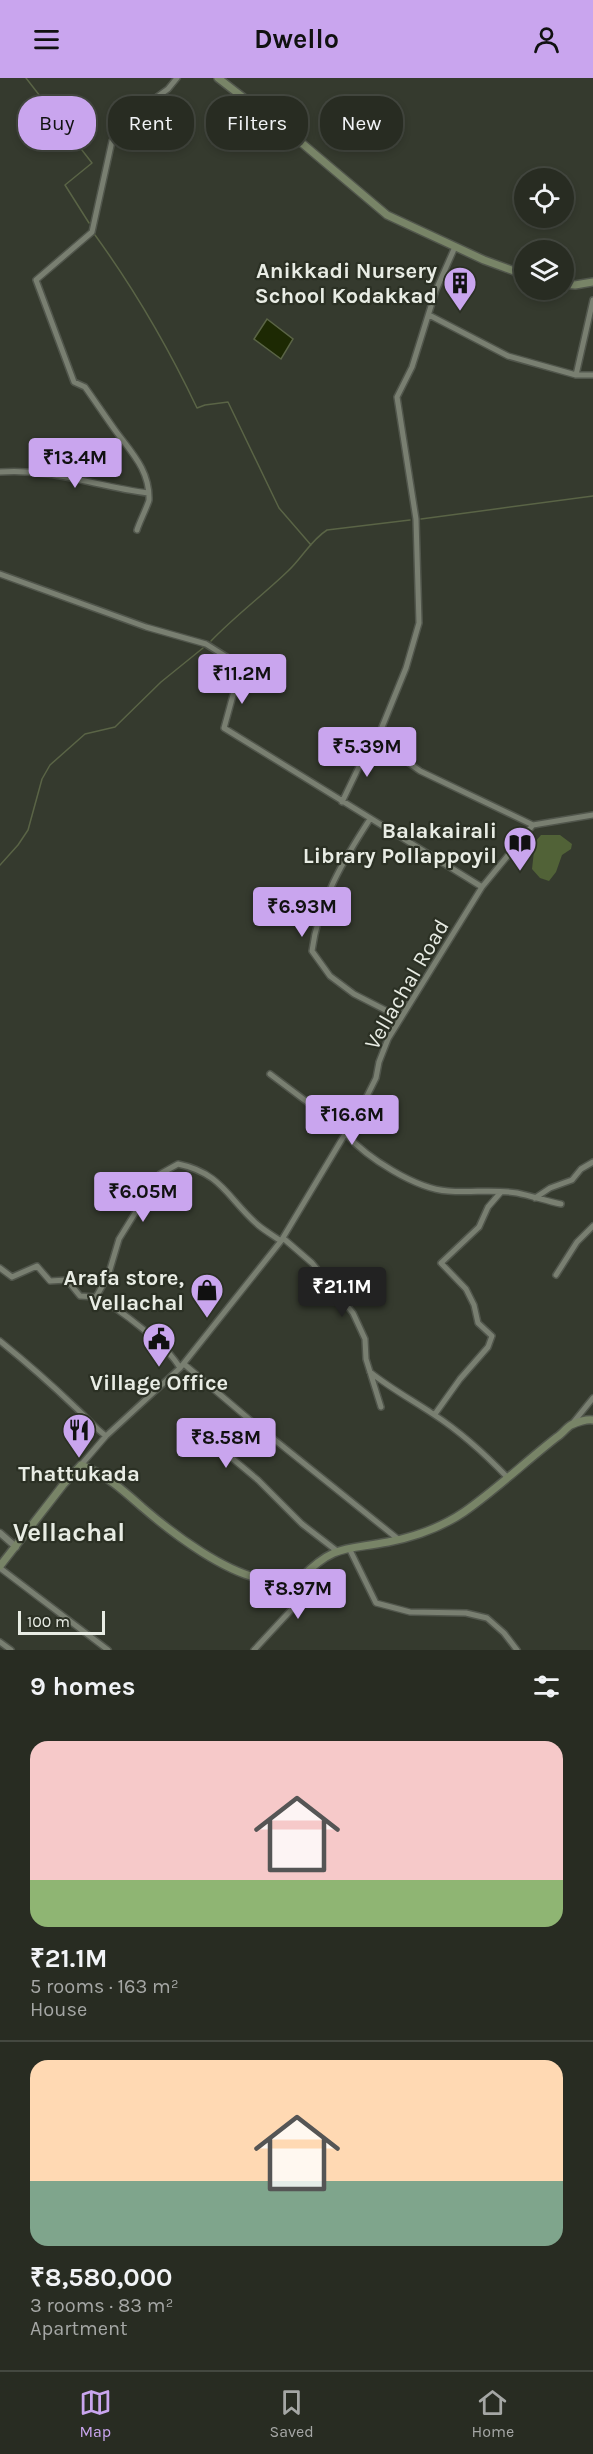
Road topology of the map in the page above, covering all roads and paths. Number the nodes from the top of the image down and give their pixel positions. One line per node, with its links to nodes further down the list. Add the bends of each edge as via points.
1 (177, 78): 12 (street, via 112,141 92,232 36,280 74,382 84,387 133,452 143,469)
2 (218, 78): 3 (main road, via 387,215)
3 (455, 247): 4 (main road); 8 (street)
4 (514, 271)
5 (593, 282): 6 (main road)
6 (574, 285)
7 (593, 300): 9 (street)
8 (429, 315): 9 (street, via 508,357); 15 (street, via 397,397 416,519 420,624 380,732)
9 (576, 375): 10 (street)
10 (593, 375)
11 (0, 472): 12 (street, via 38,471)
12 (148, 493): 13 (street, via 149,503)
13 (137, 530)
14 (0, 574): 16 (street, via 146,627 206,644 241,666 224,728)
15 (380, 742): 16 (street, via 369,746); 19 (street, via 420,771)
16 (342, 802): 18 (street)
17 (593, 815): 19 (street)
18 (370, 819): 20 (street); 21 (street, via 324,902 312,951 330,976 354,994)
19 (533, 825): 20 (street, Vellachal Road)
20 (482, 887): 21 (street, Vellachal Road)
21 (401, 1018): 23 (street, Vellachal Road, via 388,1039 376,1078)
22 (270, 1074): 23 (street)
23 (346, 1133): 25 (street, via 385,1165 421,1186 445,1191); 29 (street, Vellachal Road)
24 (592, 1165): 26 (street)
25 (501, 1192): 26 (street); 38 (street, via 479,1227 442,1259 441,1263 466,1288 478,1323 492,1336 488,1347)
26 (535, 1198): 27 (street)
27 (561, 1204)
28 (593, 1226): 31 (street, via 577,1242)
29 (282, 1239): 32 (street, via 258,1225 223,1185 193,1167 178,1164 160,1174 119,1239 108,1276); 34 (street, Vellachal Road); 35 (street, via 312,1263 353,1313 365,1339)
30 (0, 1268): 32 (street, via 12,1277 38,1266 50,1281 67,1280 80,1296)
31 (556, 1275)
32 (96, 1297): 34 (street, via 157,1341)
33 (0, 1341): 42 (street)
34 (182, 1366): 39 (street); 42 (street, Vellachal Road)
35 (370, 1372): 37 (street); 38 (street)
36 (593, 1398): 41 (street)
37 (381, 1407)
38 (435, 1414): 44 (street, via 480,1449)
39 (250, 1420): 46 (street); 49 (street, via 227,1454)
40 (593, 1420): 41 (main road)
41 (571, 1425): 44 (main road)
42 (106, 1436): 43 (street, Vellachal Road)
43 (81, 1465): 47 (main road); 51 (main road, via 110,1481 199,1551 269,1580)
44 (508, 1478): 46 (main road, via 435,1528)
45 (0, 1533): 47 (street)
46 (398, 1539): 48 (main road)
47 (16, 1547): 50 (main road)
48 (349, 1548): 49 (main road); 56 (street, via 376,1603 410,1612 466,1613 487,1618)
49 (337, 1551): 51 (main road, via 313,1565)
50 (0, 1567): 54 (street)
51 (301, 1578): 55 (street, via 304,1586 292,1609)
52 (0, 1642): 53 (street)
53 (11, 1650)
54 (108, 1650)
55 (254, 1650)
56 (518, 1650)

